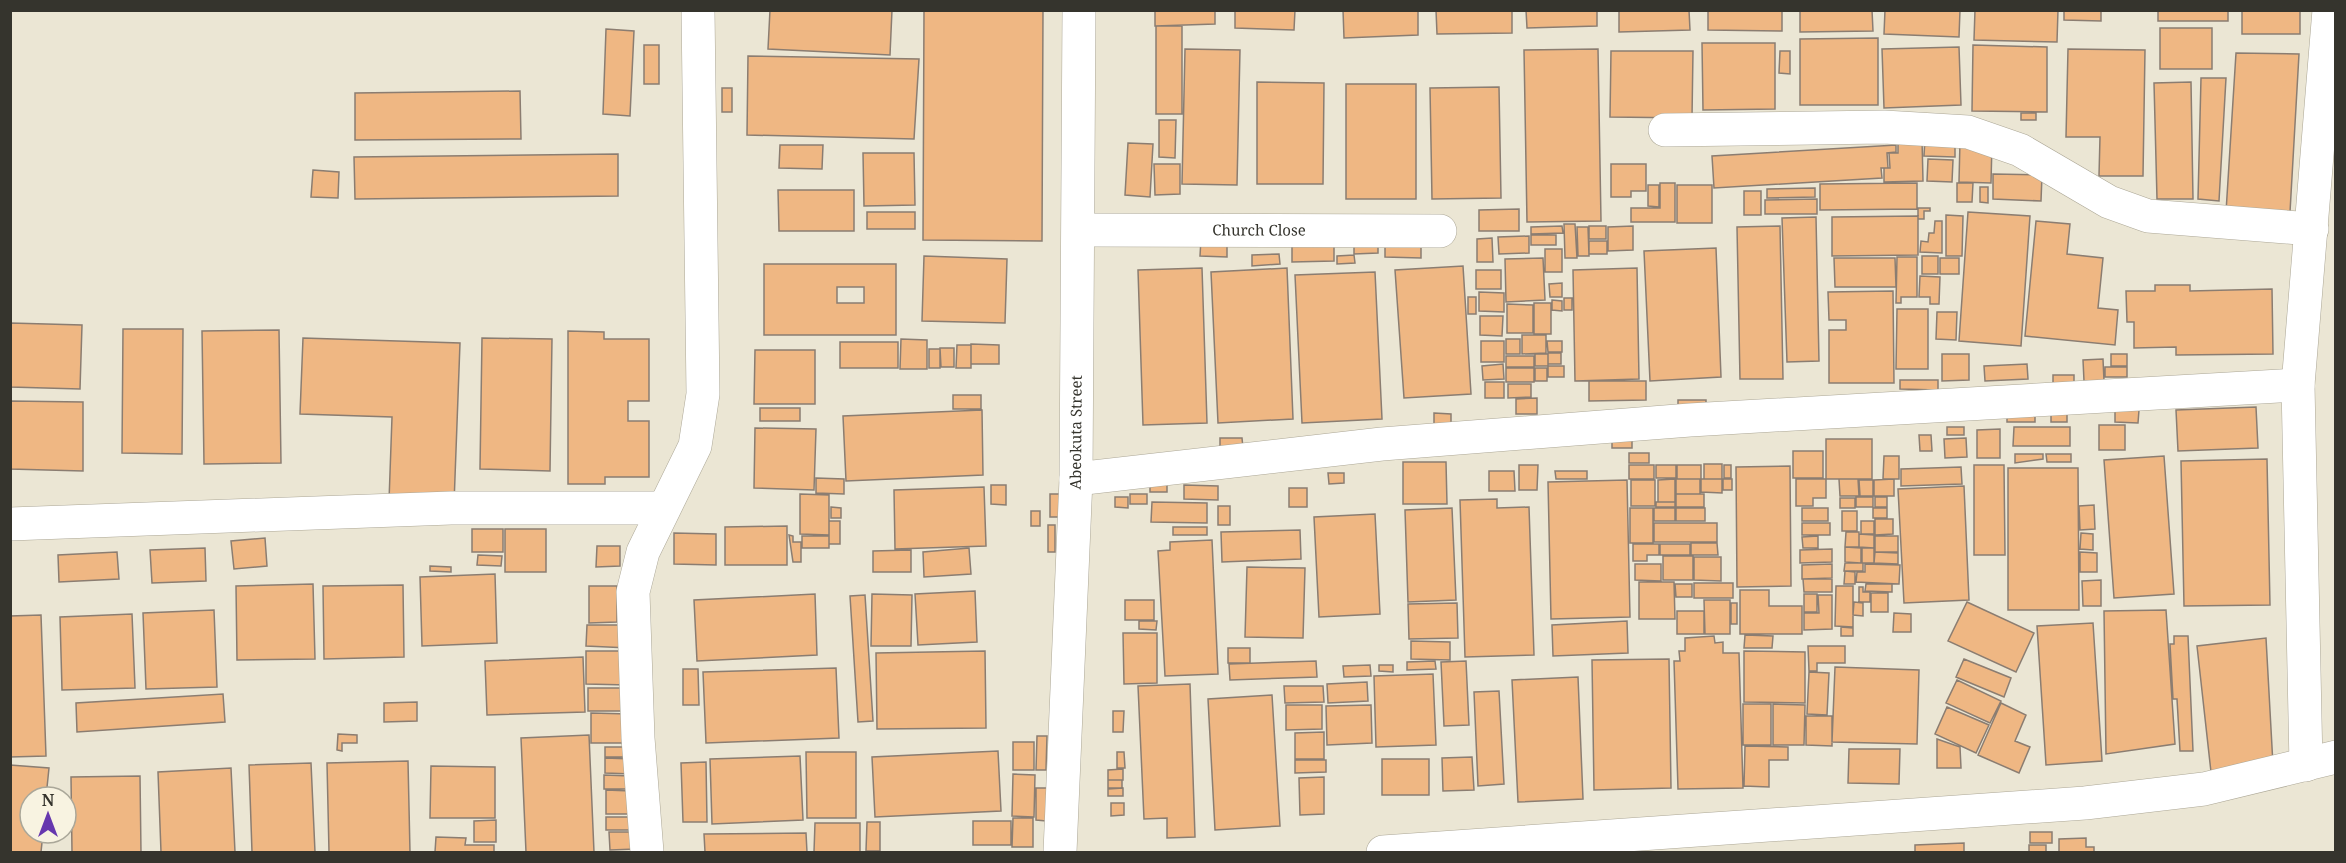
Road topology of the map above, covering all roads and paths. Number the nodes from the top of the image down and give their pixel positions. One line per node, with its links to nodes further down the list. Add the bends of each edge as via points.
1 (698, 10): 10 (street, via 703,394 695,446)
2 (1079, 10): 6 (street, Abeokuta Street)
3 (2329, 10): 5 (street)
4 (1665, 130): 5 (street, via 1884,127 1968,132 2020,150 2109,202 2148,216)
5 (2312, 229): 8 (street)
6 (1079, 230): 7 (street, Church Close); 9 (street, Abeokuta Street)
7 (1440, 231)
8 (2298, 385): 9 (street, via 1655,423 1382,444); 12 (street)
9 (1076, 479): 14 (street, Abeokuta Street)
10 (662, 508): 11 (street, via 451,508); 13 (street, via 643,552 633,592)
11 (10, 524)
12 (2321, 761): 15 (street, via 2204,789 2085,803)
13 (647, 852)
14 (1060, 852)
15 (1383, 852)

